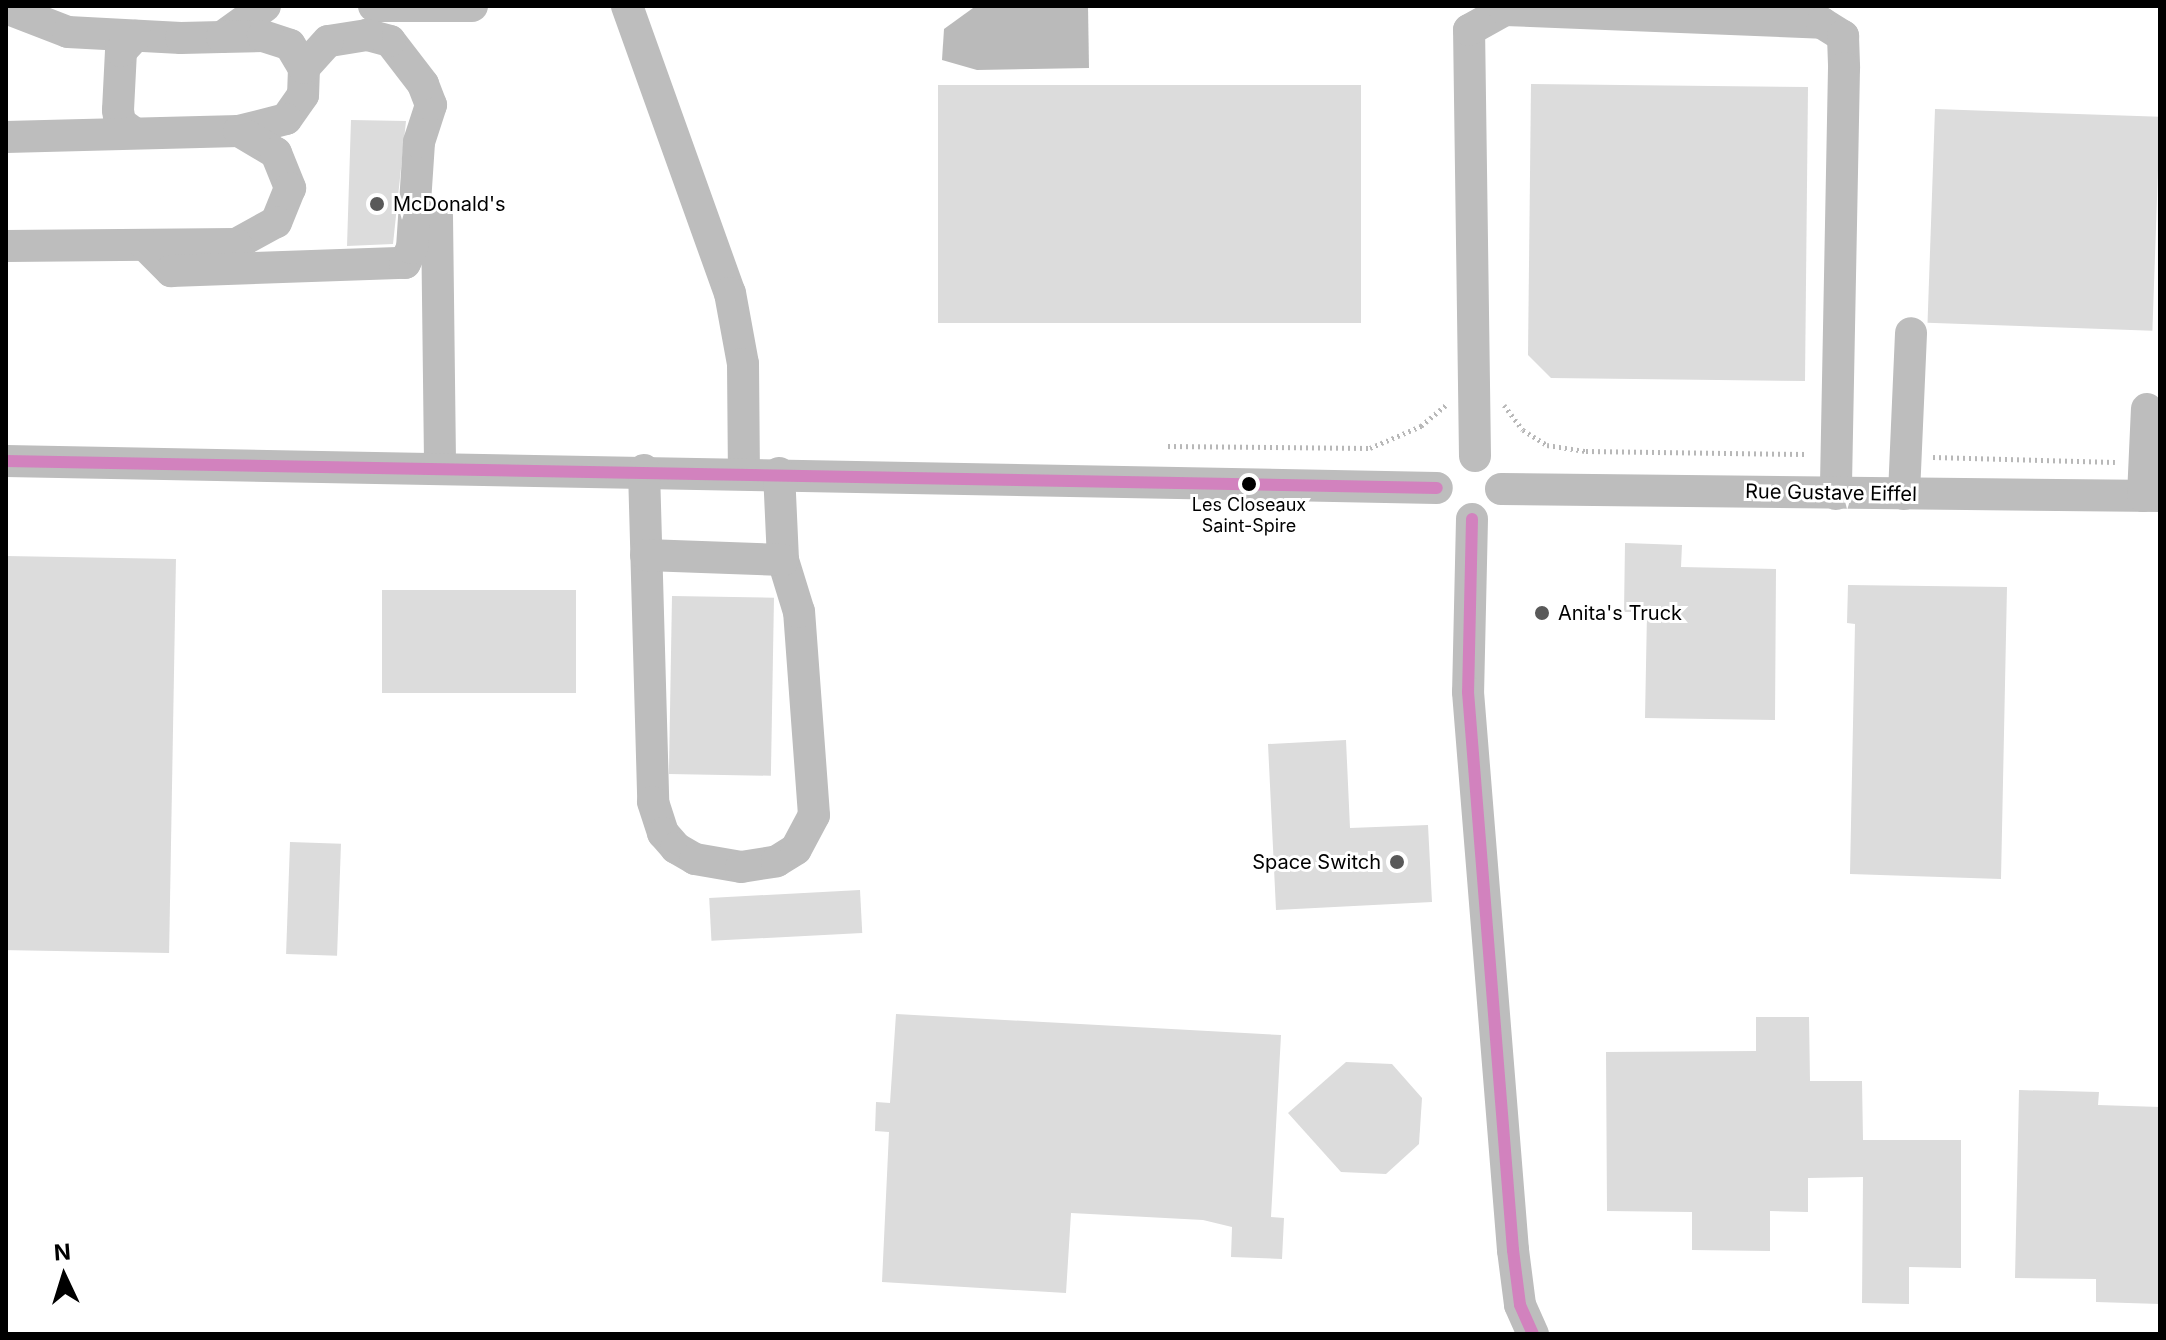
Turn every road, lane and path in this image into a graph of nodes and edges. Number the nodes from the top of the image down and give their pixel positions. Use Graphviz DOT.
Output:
graph roads {
  1 [pos="59,6"];
  2 [pos="265,6"];
  3 [pos="385,6"];
  4 [pos="472,6"];
  5 [pos="627,6"];
  6 [pos="438,7"];
  7 [pos="11,17"];
  8 [pos="367,20"];
  9 [pos="100,34"];
  10 [pos="135,36"];
  11 [pos="222,37"];
  12 [pos="409,59"];
  13 [pos="304,68"];
  14 [pos="239,131"];
  15 [pos="134,133"];
  16 [pos="86,134"];
  17 [pos="6,137"];
  18 [pos="437,216"];
  19 [pos="145,245"];
  20 [pos="6,246"];
  21 [pos="1911,333"];
  22 [pos="1475,405"];
  23 [pos="1510,406"];
  24 [pos="2147,409"];
  25 [pos="1168,446"];
  26 [pos="1475,456"];
  27 [pos="6,461"];
  28 [pos="440,465"];
  29 [pos="644,470"];
  30 [pos="744,472"];
  31 [pos="779,473"];
  32 [pos="1437,488"];
  33 [pos="1501,489"];
  34 [pos="1836,494"];
  35 [pos="1904,494"];
  36 [pos="2152,496"];
  37 [pos="1472,519"];
  38 [pos="646,555"];
  39 [pos="783,560"];
  40 [pos="1533,1334"];
  1 -- 7 [label="street"];
  2 -- 11 [label="street"];
  3 -- 6 [label="street"];
  3 -- 8 [label="street"];
  4 -- 6 [label="street"];
  5 -- 30 [label="street"];
  6 -- 12 [label="street"];
  7 -- 9 [label="street"];
  8 -- 12 [label="street"];
  8 -- 13 [label="street"];
  9 -- 10 [label="street"];
  9 -- 16 [label="street"];
  10 -- 11 [label="street"];
  10 -- 15 [label="street"];
  11 -- 13 [label="street"];
  12 -- 19 [label="street"];
  13 -- 14 [label="street"];
  14 -- 15 [label="street"];
  14 -- 19 [label="street"];
  15 -- 16 [label="street"];
  16 -- 17 [label="street"];
  18 -- 28 [label="street"];
  19 -- 20 [label="street"];
  21 -- 35 [label="street"];
  22 -- 23 [label="path"];
  22 -- 25 [label="path"];
  22 -- 26 [label="street"];
  22 -- 34 [label="street"];
  24 -- 36 [label="street"];
  26 -- 32 [label="street"];
  26 -- 33 [label="street"];
  27 -- 28 [label="street"];
  28 -- 29 [label="street"];
  29 -- 30 [label="street"];
  29 -- 38 [label="street"];
  30 -- 31 [label="street"];
  31 -- 32 [label="street"];
  31 -- 39 [label="street"];
  32 -- 37 [label="street"];
  33 -- 34 [label="street, Rue Gustave Eiffel"];
  33 -- 37 [label="street"];
  34 -- 35 [label="street, Rue Gustave Eiffel"];
  35 -- 36 [label="street, Rue Gustave Eiffel"];
  37 -- 40 [label="street"];
  38 -- 39 [label="street"];
  38 -- 39 [label="street"];
}
